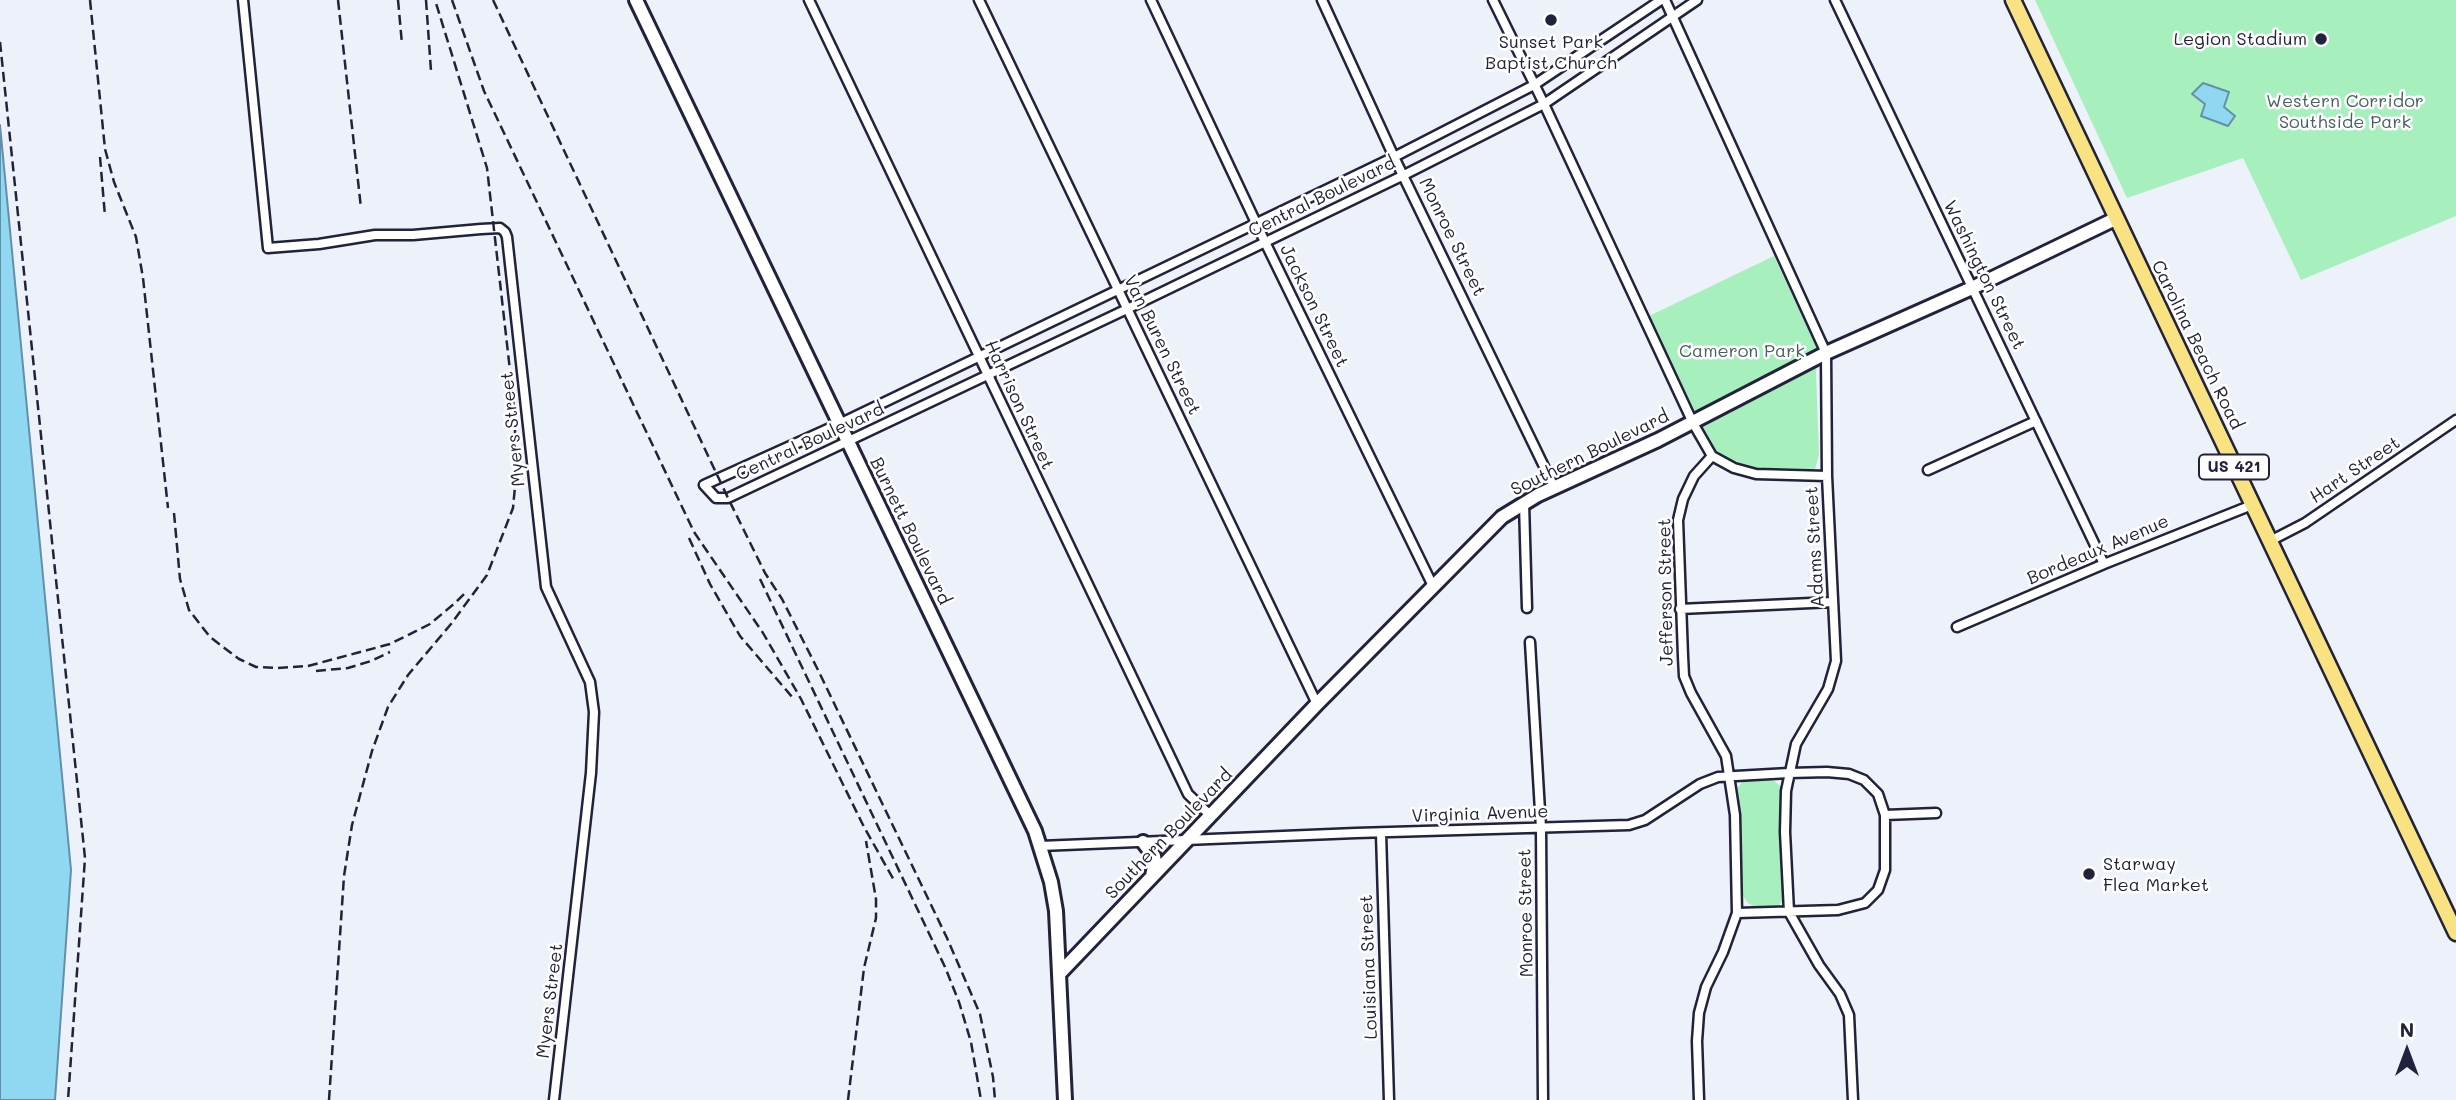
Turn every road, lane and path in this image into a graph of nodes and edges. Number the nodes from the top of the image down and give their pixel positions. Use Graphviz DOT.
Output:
graph roads {
  1 [pos="243,0"];
  2 [pos="636,0"];
  3 [pos="809,0"];
  4 [pos="979,0"];
  5 [pos="1151,0"];
  6 [pos="1322,0"];
  7 [pos="1493,0"];
  8 [pos="1663,0"];
  9 [pos="1697,0"];
  10 [pos="1835,0"];
  11 [pos="2012,0"];
  12 [pos="1672,17"];
  13 [pos="1534,85"];
  14 [pos="1544,104"];
  15 [pos="1394,156"];
  16 [pos="1404,175"];
  17 [pos="2115,219"];
  18 [pos="1256,223"];
  19 [pos="1265,242"];
  20 [pos="1972,288"];
  21 [pos="1118,289"];
  22 [pos="1127,309"];
  23 [pos="1826,353"];
  24 [pos="979,355"];
  25 [pos="987,375"];
  26 [pos="2456,420"];
  27 [pos="2036,421"];
  28 [pos="1693,423"];
  29 [pos="839,424"];
  30 [pos="848,442"];
  31 [pos="1712,456"];
  32 [pos="1928,470"];
  33 [pos="1827,476"];
  34 [pos="1554,487"];
  35 [pos="1524,502"];
  36 [pos="2252,505"];
  37 [pos="2270,541"];
  38 [pos="2104,564"];
  39 [pos="1433,586"];
  40 [pos="1833,602"];
  41 [pos="1527,608"];
  42 [pos="1681,608"];
  43 [pos="1957,627"];
  44 [pos="1530,642"];
  45 [pos="1317,704"];
  46 [pos="1789,773"];
  47 [pos="1730,777"];
  48 [pos="1936,813"];
  49 [pos="1885,815"];
  50 [pos="1211,817"];
  51 [pos="1541,828"];
  52 [pos="1381,832"];
  53 [pos="1186,841"];
  54 [pos="1143,842"];
  55 [pos="1040,846"];
  56 [pos="1152,877"];
  57 [pos="1790,912"];
  58 [pos="1737,913"];
  59 [pos="2456,933"];
  60 [pos="1060,973"];
  61 [pos="554,1100"];
  62 [pos="1065,1100"];
  63 [pos="1389,1100"];
  64 [pos="1544,1100"];
  65 [pos="1699,1100"];
  66 [pos="1853,1100"];
  1 -- 61 [label="street, Myers Street"];
  2 -- 29 [label="street, Burnett Boulevard"];
  3 -- 24 [label="street, Harrison Street"];
  4 -- 21 [label="street, Van Buren Street"];
  5 -- 18 [label="street, Jackson Street"];
  6 -- 15 [label="street, Monroe Street"];
  7 -- 13 [label="street"];
  8 -- 12 [label="street, Adams Street"];
  8 -- 13 [label="street, Central Boulevard"];
  9 -- 12 [label="street, Central Boulevard"];
  10 -- 20 [label="street, Washington Street"];
  11 -- 17 [label="highway, Carolina Beach Road / US 421"];
  12 -- 14 [label="street, Central Boulevard"];
  12 -- 23 [label="street, Adams Street"];
  13 -- 14 [label="street"];
  13 -- 15 [label="street, Central Boulevard"];
  14 -- 16 [label="street, Central Boulevard"];
  14 -- 28 [label="street"];
  15 -- 16 [label="street, Monroe Street"];
  15 -- 18 [label="street, Central Boulevard"];
  16 -- 19 [label="street, Central Boulevard"];
  16 -- 34 [label="street, Monroe Street"];
  17 -- 20 [label="street, Southern Boulevard"];
  17 -- 36 [label="highway, Carolina Beach Road / US 421"];
  18 -- 19 [label="street, Jackson Street"];
  18 -- 21 [label="street, Central Boulevard"];
  19 -- 22 [label="street, Central Boulevard"];
  19 -- 39 [label="street, Jackson Street"];
  20 -- 23 [label="street, Southern Boulevard"];
  20 -- 27 [label="street, Washington Street"];
  21 -- 22 [label="street, Van Buren Street"];
  21 -- 24 [label="street, Central Boulevard"];
  22 -- 25 [label="street, Central Boulevard"];
  22 -- 45 [label="street, Van Buren Street"];
  23 -- 28 [label="street, Southern Boulevard"];
  23 -- 33 [label="street, Adams Street"];
  24 -- 25 [label="street, Harrison Street"];
  24 -- 29 [label="street, Central Boulevard"];
  25 -- 30 [label="street, Central Boulevard"];
  25 -- 50 [label="street, Harrison Street"];
  26 -- 37 [label="street, Hart Street"];
  27 -- 32 [label="street"];
  27 -- 38 [label="street, Washington Street"];
  28 -- 31 [label="street"];
  28 -- 34 [label="street, Southern Boulevard"];
  29 -- 30 [label="street, Burnett Boulevard"];
  29 -- 30 [label="street, Central Boulevard"];
  30 -- 55 [label="street, Burnett Boulevard"];
  31 -- 33 [label="street"];
  31 -- 42 [label="street, Jefferson Street"];
  33 -- 40 [label="street, Adams Street"];
  34 -- 35 [label="street, Southern Boulevard"];
  35 -- 39 [label="street, Southern Boulevard"];
  35 -- 41 [label="street"];
  36 -- 37 [label="highway, Carolina Beach Road / US 421"];
  36 -- 38 [label="street, Bordeaux Avenue"];
  37 -- 59 [label="highway, Carolina Beach Road / US 421"];
  38 -- 43 [label="street, Bordeaux Avenue"];
  39 -- 45 [label="street, Southern Boulevard"];
  40 -- 42 [label="street"];
  40 -- 46 [label="street, Adams Street"];
  42 -- 47 [label="street, Jefferson Street"];
  44 -- 51 [label="street, Monroe Street"];
  45 -- 50 [label="street, Southern Boulevard"];
  46 -- 47 [label="street, Virginia Avenue"];
  46 -- 49 [label="street, Virginia Avenue"];
  46 -- 57 [label="street, Adams Street"];
  47 -- 51 [label="street, Virginia Avenue"];
  47 -- 58 [label="street, Jefferson Street"];
  48 -- 49 [label="street"];
  49 -- 57 [label="street, Virginia Avenue"];
  50 -- 53 [label="street, Southern Boulevard"];
  51 -- 52 [label="street, Virginia Avenue"];
  51 -- 64 [label="street, Monroe Street"];
  52 -- 53 [label="street, Virginia Avenue"];
  52 -- 63 [label="street, Louisiana Street"];
  53 -- 54 [label="street, Virginia Avenue"];
  53 -- 56 [label="street, Southern Boulevard"];
  54 -- 55 [label="street, Virginia Avenue"];
  54 -- 56 [label="street"];
  55 -- 60 [label="street, Burnett Boulevard"];
  56 -- 60 [label="street, Southern Boulevard"];
  57 -- 58 [label="street, Virginia Avenue"];
  57 -- 66 [label="street, Adams Street"];
  58 -- 65 [label="street, Jefferson Street"];
  60 -- 62 [label="street, Burnett Boulevard"];
}
